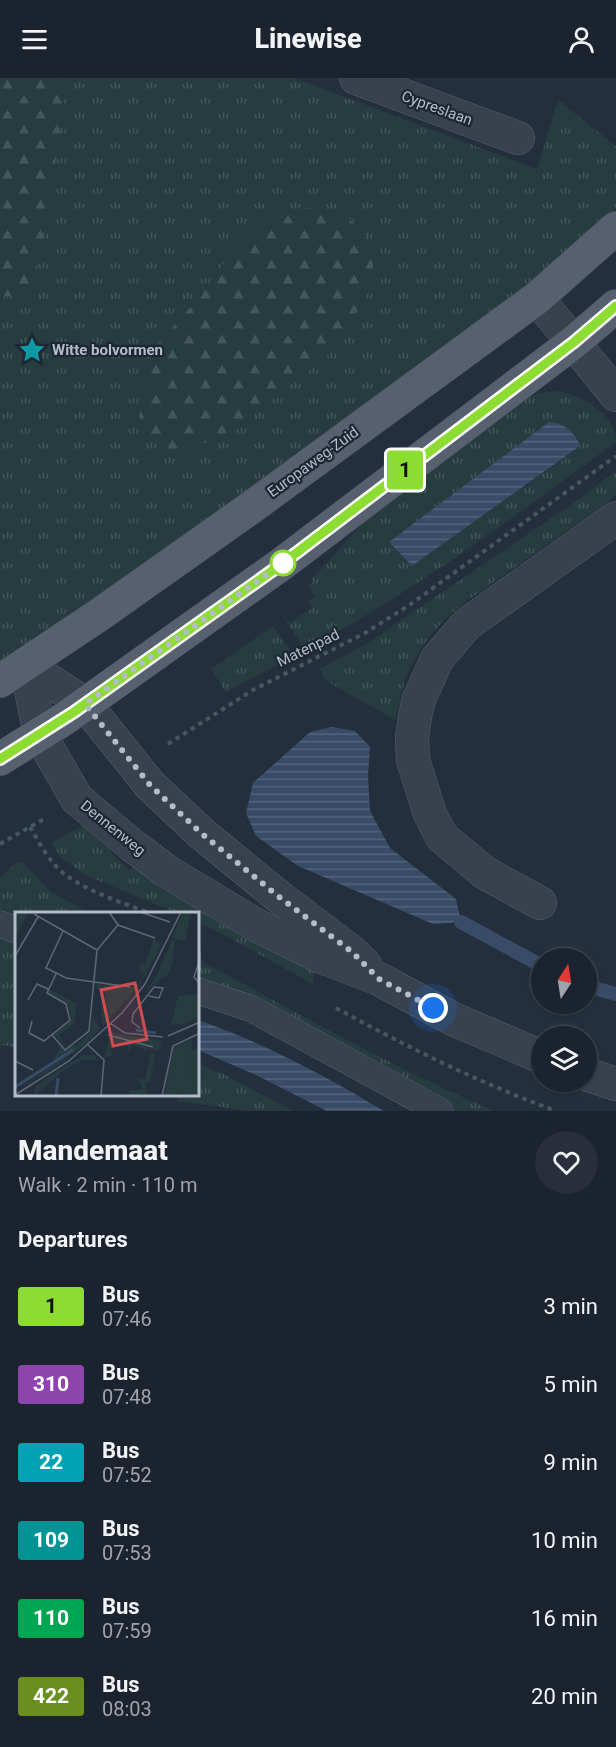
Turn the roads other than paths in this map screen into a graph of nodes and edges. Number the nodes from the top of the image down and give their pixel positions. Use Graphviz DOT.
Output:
graph roads {
  1 [pos="356,78"];
  2 [pos="518,138"];
  3 [pos="616,228"];
  4 [pos="537,298"];
  5 [pos="616,306"];
  6 [pos="574,342"];
  7 [pos="616,395"];
  8 [pos="616,518"];
  9 [pos="13,673"];
  10 [pos="85,704"];
  11 [pos="40,735"];
  12 [pos="0,759"];
  13 [pos="540,903"];
  14 [pos="0,924"];
  15 [pos="15,930"];
  16 [pos="379,979"];
  17 [pos="200,992"];
  18 [pos="531,1052"];
  19 [pos="597,1078"];
  20 [pos="616,1084"];
  21 [pos="440,1111"];
  1 -- 2 [label="street, Cypreslaan"];
  3 -- 4 [label="main road, Europaweg-Zuid"];
  4 -- 6 [label="street"];
  4 -- 9 [label="main road, Europaweg-Zuid"];
  5 -- 6 [label="main road"];
  6 -- 7 [label="street"];
  6 -- 10 [label="main road"];
  8 -- 13 [label="street"];
  9 -- 10 [label="street, Dennenweg"];
  9 -- 11 [label="street, Dennenweg"];
  10 -- 11 [label="main road"];
  10 -- 16 [label="street, Dennenweg"];
  11 -- 12 [label="main road"];
  11 -- 16 [label="street, Dennenweg"];
  14 -- 15 [label="lane"];
  16 -- 18 [label="street, Dennenweg"];
  17 -- 21 [label="lane"];
  19 -- 20 [label="street"];
}
